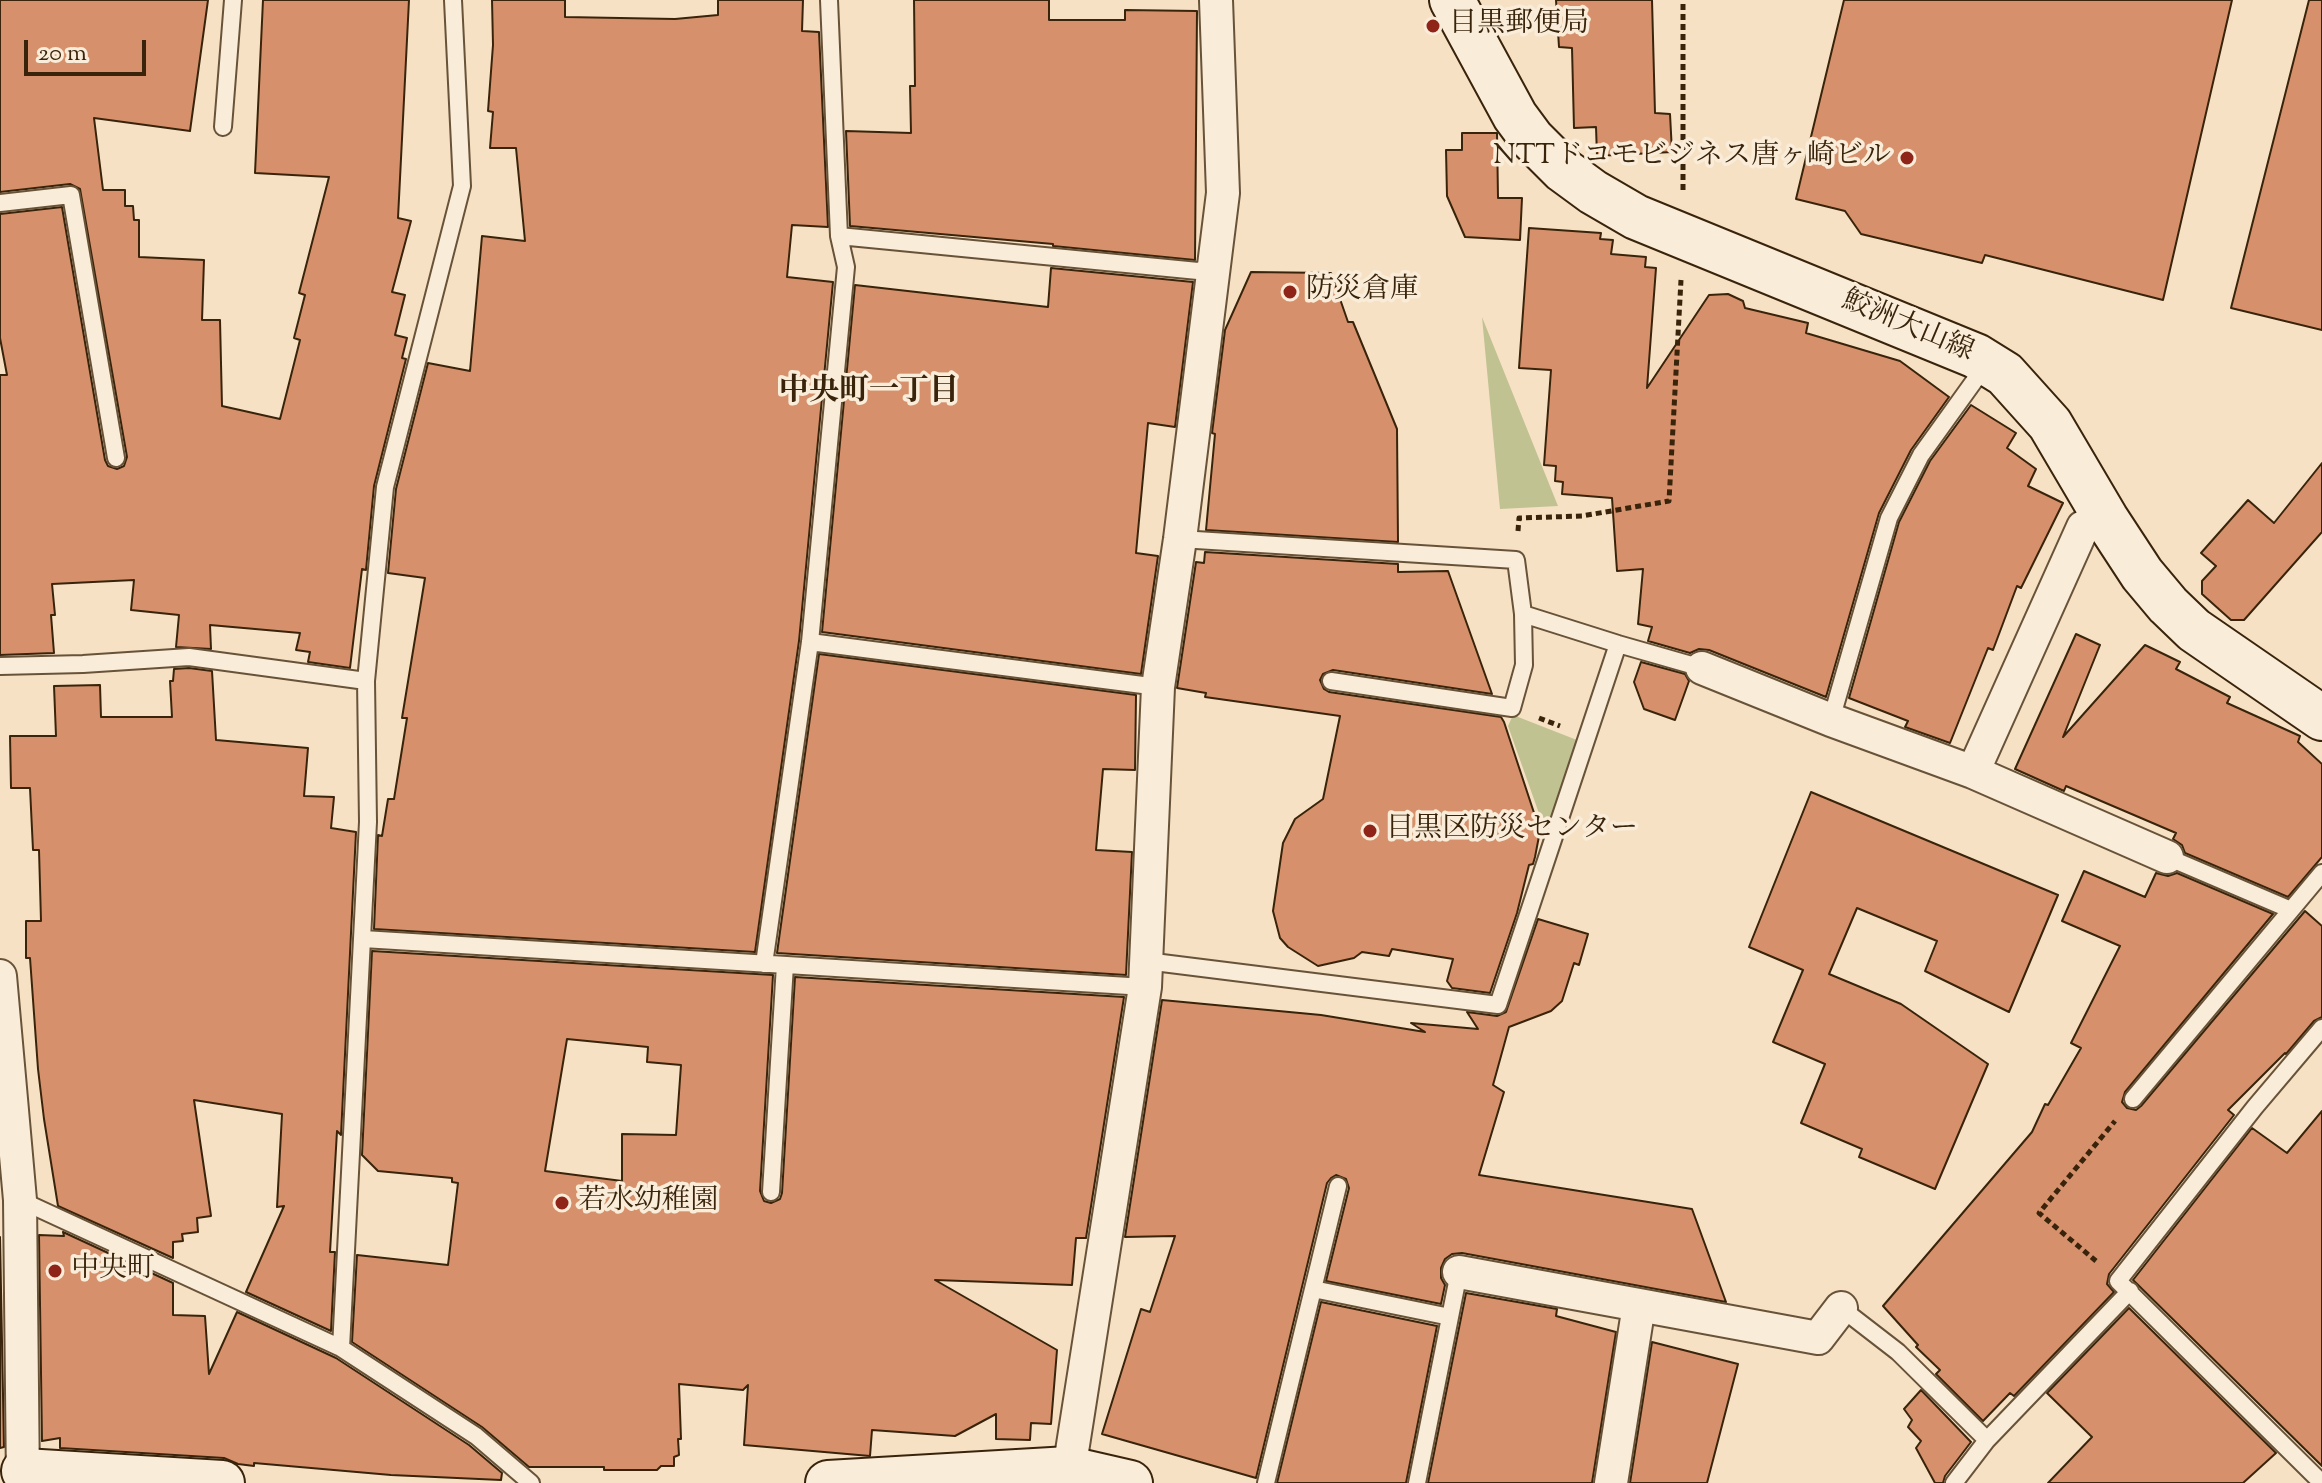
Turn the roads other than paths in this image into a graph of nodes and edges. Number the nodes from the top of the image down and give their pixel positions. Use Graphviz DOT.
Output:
graph roads {
  1 [pos="233,0"];
  2 [pos="453,0"];
  3 [pos="829,0"];
  4 [pos="1216,0"];
  5 [pos="1452,0"];
  6 [pos="223,127"];
  7 [pos="0,203"];
  8 [pos="839,236"];
  9 [pos="1213,267"];
  10 [pos="1988,363"];
  11 [pos="116,458"];
  12 [pos="2106,519"];
  13 [pos="1180,539"];
  14 [pos="1523,614"];
  15 [pos="810,642"];
  16 [pos="1618,644"];
  17 [pos="0,666"];
  18 [pos="1702,668"];
  19 [pos="366,681"];
  20 [pos="1331,681"];
  21 [pos="1158,687"];
  22 [pos="2322,718"];
  23 [pos="1831,720"];
  24 [pos="1973,772"];
  25 [pos="2167,857"];
  26 [pos="2322,873"];
  27 [pos="2291,910"];
  28 [pos="363,939"];
  29 [pos="764,964"];
  30 [pos="785,965"];
  31 [pos="1146,974"];
  32 [pos="0,976"];
  33 [pos="2322,1028"];
  34 [pos="2133,1099"];
  35 [pos="8,1148"];
  36 [pos="1338,1186"];
  37 [pos="771,1192"];
  38 [pos="20,1200"];
  39 [pos="1459,1272"];
  40 [pos="2124,1286"];
  41 [pos="1313,1289"];
  42 [pos="1639,1305"];
  43 [pos="1841,1308"];
  44 [pos="11,1310"];
  45 [pos="1450,1317"];
  46 [pos="341,1348"];
  47 [pos="1987,1440"];
  48 [pos="15,1476"];
  49 [pos="1068,1476"];
  50 [pos="222,1483"];
  51 [pos="531,1483"];
  52 [pos="828,1483"];
  53 [pos="1130,1483"];
  54 [pos="1266,1483"];
  55 [pos="1417,1483"];
  56 [pos="1611,1483"];
  57 [pos="1954,1483"];
  58 [pos="2322,1483"];
  1 -- 6 [label="lane"];
  2 -- 19 [label="lane"];
  3 -- 8 [label="lane"];
  4 -- 9 [label="street"];
  5 -- 10 [label="main road, 鮫洲大山線"];
  7 -- 11 [label="lane"];
  8 -- 9 [label="lane"];
  8 -- 15 [label="lane"];
  9 -- 13 [label="street"];
  10 -- 12 [label="main road, 鮫洲大山線"];
  10 -- 23 [label="lane"];
  12 -- 22 [label="main road, 鮫洲大山線"];
  12 -- 24 [label="street"];
  13 -- 14 [label="lane"];
  13 -- 21 [label="street"];
  14 -- 16 [label="lane"];
  14 -- 20 [label="lane"];
  15 -- 21 [label="lane"];
  15 -- 29 [label="lane"];
  16 -- 18 [label="lane"];
  16 -- 31 [label="lane"];
  17 -- 19 [label="lane"];
  18 -- 23 [label="street"];
  19 -- 28 [label="lane"];
  21 -- 31 [label="street"];
  23 -- 24 [label="street"];
  24 -- 25 [label="street"];
  25 -- 27 [label="lane"];
  26 -- 27 [label="lane"];
  27 -- 34 [label="lane"];
  28 -- 29 [label="lane"];
  28 -- 46 [label="lane"];
  29 -- 30 [label="lane"];
  30 -- 31 [label="lane"];
  30 -- 37 [label="lane"];
  31 -- 49 [label="street"];
  32 -- 35 [label="street"];
  33 -- 40 [label="lane"];
  35 -- 38 [label="street"];
  36 -- 41 [label="lane"];
  38 -- 44 [label="street"];
  38 -- 46 [label="lane"];
  39 -- 42 [label="street"];
  39 -- 45 [label="lane"];
  40 -- 47 [label="lane"];
  40 -- 58 [label="lane"];
  41 -- 45 [label="lane"];
  41 -- 54 [label="lane"];
  42 -- 43 [label="street"];
  42 -- 56 [label="street"];
  43 -- 47 [label="lane"];
  44 -- 48 [label="street"];
  45 -- 55 [label="lane"];
  46 -- 51 [label="lane"];
  47 -- 57 [label="lane"];
  48 -- 50 [label="main road"];
  49 -- 52 [label="main road"];
  49 -- 53 [label="main road"];
}
